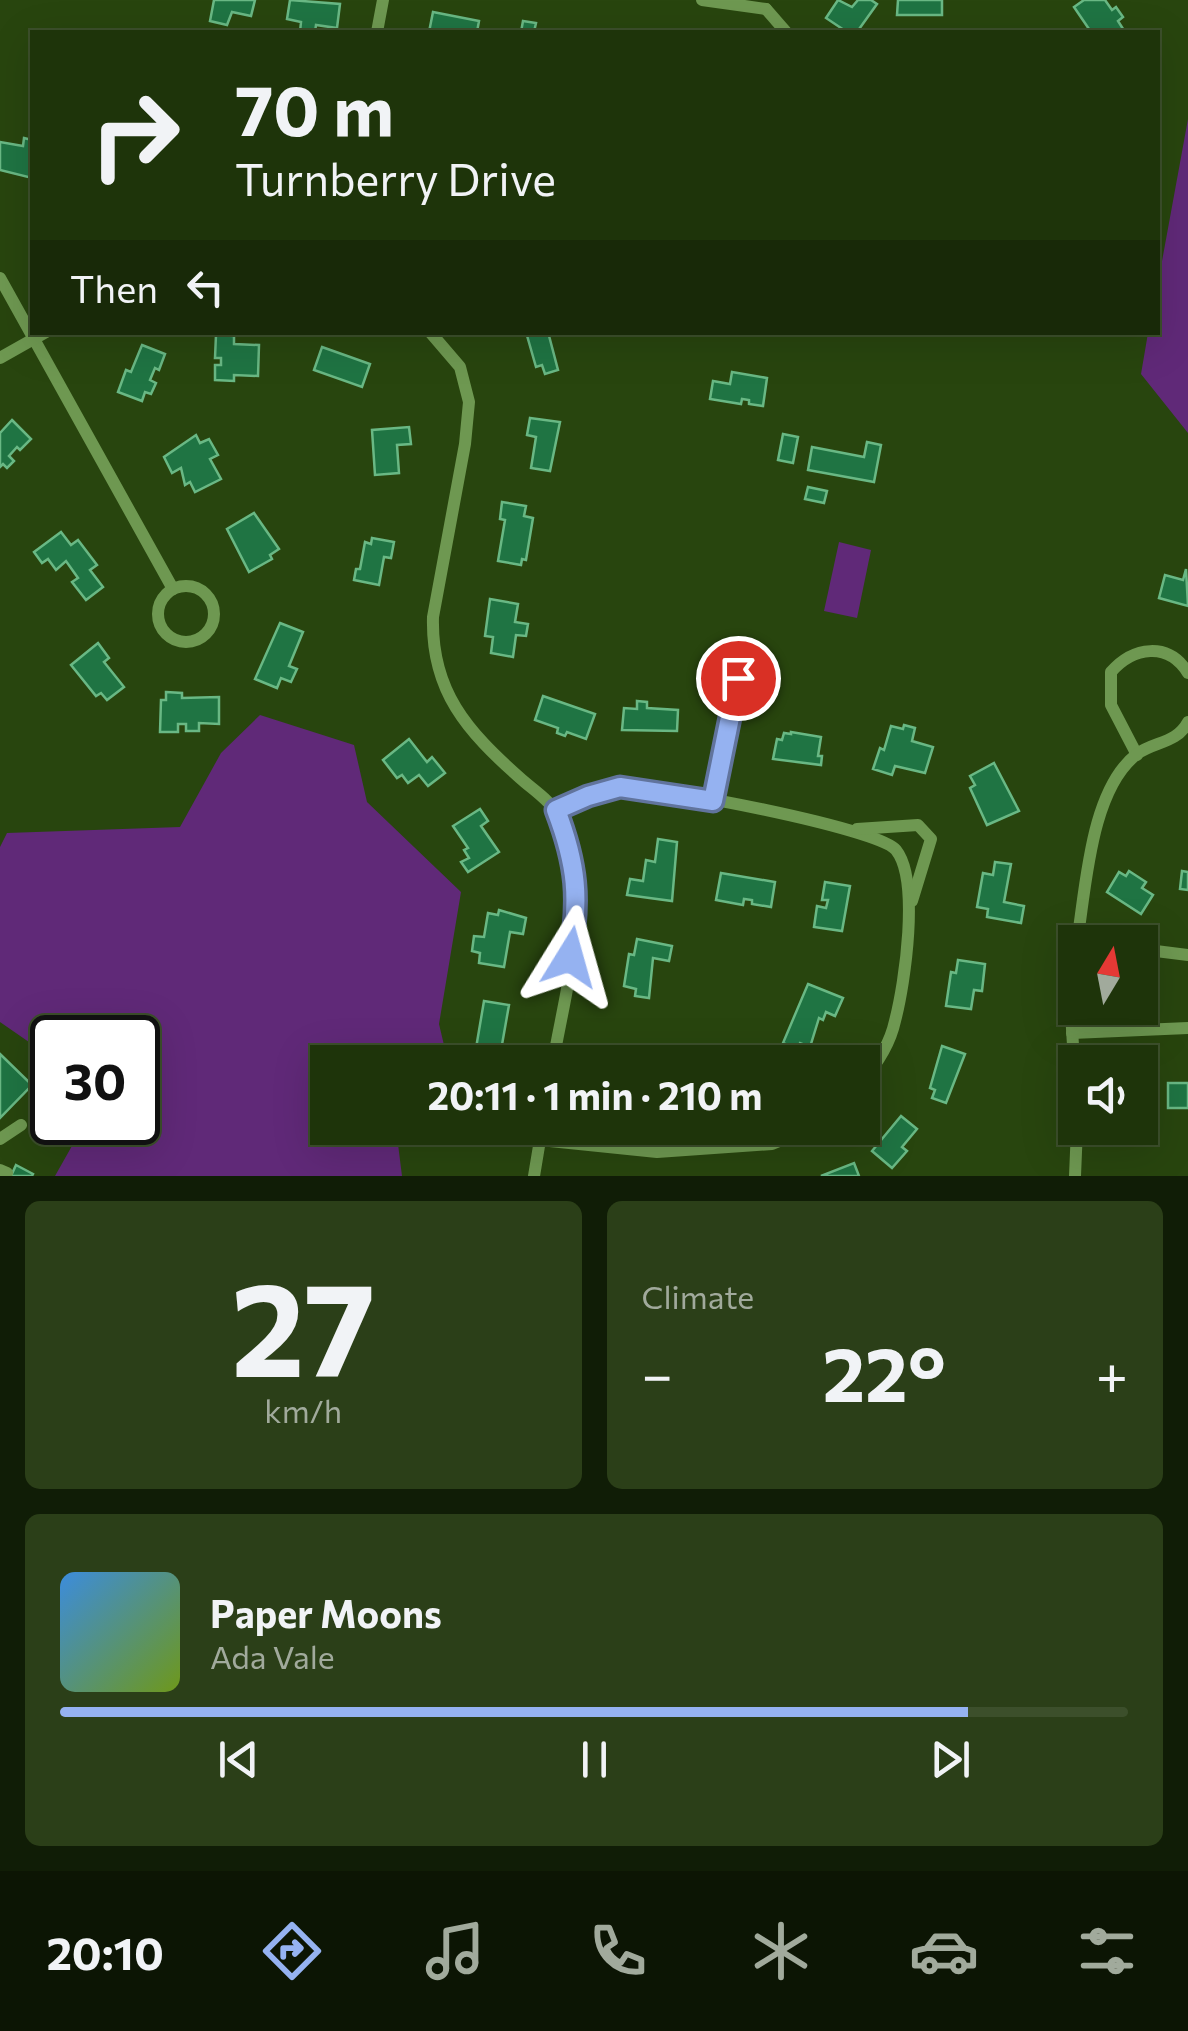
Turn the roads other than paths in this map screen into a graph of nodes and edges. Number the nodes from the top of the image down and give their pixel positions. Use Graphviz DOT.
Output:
graph roads {
  1 [pos="383,0"];
  2 [pos="702,0"];
  3 [pos="767,5"];
  4 [pos="377,30"];
  5 [pos="785,30"];
  6 [pos="0,278"];
  7 [pos="30,321"];
  8 [pos="40,335"];
  9 [pos="433,335"];
  10 [pos="0,358"];
  11 [pos="173,590"];
  12 [pos="1188,673"];
  13 [pos="738,678"];
  14 [pos="1188,722"];
  15 [pos="1138,754"];
  16 [pos="713,801"];
  17 [pos="556,810"];
  18 [pos="852,830"];
  19 [pos="911,904"];
  20 [pos="1080,925"];
  21 [pos="1158,952"];
  22 [pos="1188,954"];
  23 [pos="1072,1025"];
  24 [pos="1188,1028"];
  25 [pos="1072,1033"];
  26 [pos="556,1045"];
  27 [pos="1073,1045"];
  28 [pos="880,1058"];
  29 [pos="21,1125"];
  30 [pos="0,1139"];
  31 [pos="539,1145"];
  32 [pos="611,1145"];
  33 [pos="758,1145"];
  34 [pos="1077,1145"];
  35 [pos="534,1176"];
  36 [pos="1075,1176"];
  1 -- 4 [label="street"];
  2 -- 3 [label="street"];
  3 -- 5 [label="street"];
  6 -- 7 [label="street"];
  8 -- 10 [label="street"];
  8 -- 11 [label="street"];
  9 -- 17 [label="street"];
  11 -- 11 [label="street"];
  12 -- 15 [label="street"];
  13 -- 16 [label="street"];
  14 -- 15 [label="street"];
  15 -- 20 [label="street"];
  16 -- 17 [label="street"];
  16 -- 18 [label="street"];
  17 -- 26 [label="street"];
  18 -- 19 [label="street"];
  18 -- 19 [label="street"];
  19 -- 28 [label="street"];
  21 -- 22 [label="street"];
  23 -- 25 [label="street"];
  24 -- 25 [label="street"];
  25 -- 27 [label="street"];
  29 -- 30 [label="street"];
  31 -- 35 [label="street"];
  32 -- 33 [label="street"];
  34 -- 36 [label="street"];
}
